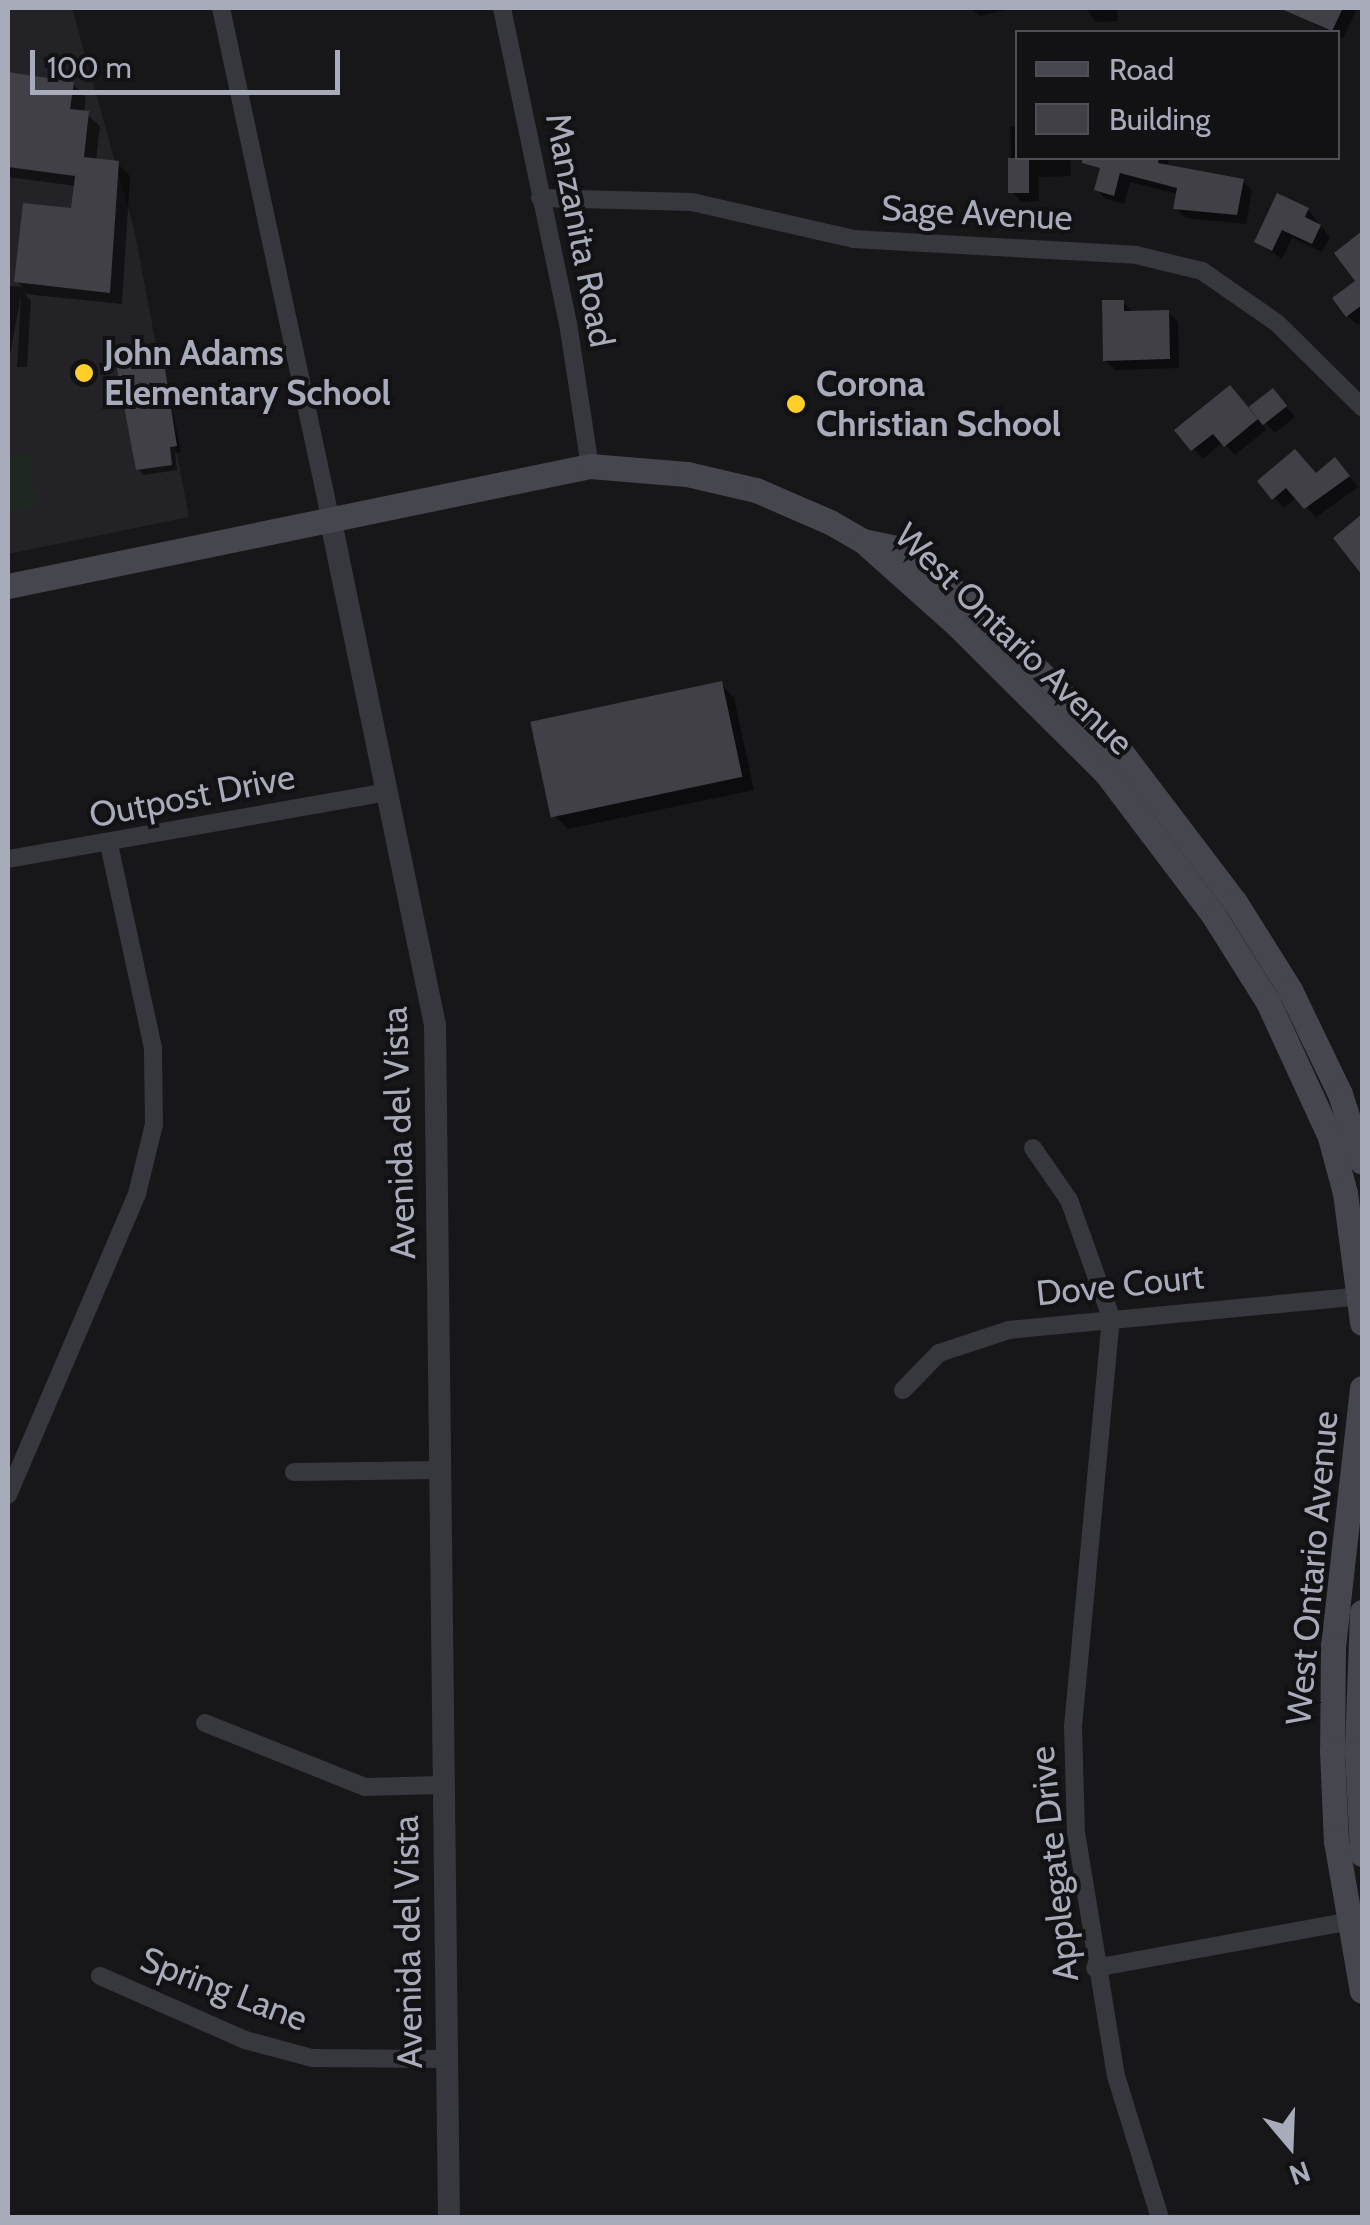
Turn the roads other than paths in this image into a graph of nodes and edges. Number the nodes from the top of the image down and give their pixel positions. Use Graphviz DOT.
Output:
graph roads {
  1 [pos="221,8"];
  2 [pos="502,8"];
  3 [pos="540,198"];
  4 [pos="1362,407"];
  5 [pos="590,466"];
  6 [pos="330,517"];
  7 [pos="862,541"];
  8 [pos="8,586"];
  9 [pos="388,792"];
  10 [pos="109,844"];
  11 [pos="8,859"];
  12 [pos="1033,1148"];
  13 [pos="1362,1162"];
  14 [pos="1361,1296"];
  15 [pos="1111,1317"];
  16 [pos="1362,1322"];
  17 [pos="1362,1388"];
  18 [pos="903,1390"];
  19 [pos="439,1470"];
  20 [pos="294,1472"];
  21 [pos="8,1495"];
  22 [pos="1362,1612"];
  23 [pos="205,1723"];
  24 [pos="440,1785"];
  25 [pos="1362,1854"];
  26 [pos="1354,1921"];
  27 [pos="1095,1968"];
  28 [pos="100,1976"];
  29 [pos="1362,1991"];
  30 [pos="446,2059"];
  31 [pos="449,2218"];
  32 [pos="1160,2218"];
  1 -- 6 [label="street, Avenida del Vista"];
  2 -- 3 [label="street, Manzanita Road"];
  3 -- 4 [label="street, Sage Avenue"];
  3 -- 5 [label="street, Manzanita Road"];
  5 -- 6 [label="main road, West Ontario Avenue"];
  5 -- 7 [label="main road, West Ontario Avenue"];
  6 -- 8 [label="main road, West Ontario Avenue"];
  6 -- 9 [label="street, Avenida del Vista"];
  7 -- 13 [label="main road, West Ontario Avenue"];
  7 -- 14 [label="main road, West Ontario Avenue"];
  9 -- 10 [label="street, Outpost Drive"];
  9 -- 19 [label="street, Avenida del Vista"];
  10 -- 11 [label="street, Outpost Drive"];
  10 -- 21 [label="street"];
  12 -- 15 [label="street"];
  14 -- 15 [label="street, Dove Court"];
  14 -- 16 [label="main road, West Ontario Avenue"];
  15 -- 18 [label="street, Dove Court"];
  15 -- 27 [label="street, Applegate Drive"];
  17 -- 26 [label="main road, West Ontario Avenue"];
  19 -- 20 [label="street"];
  19 -- 24 [label="street, Avenida del Vista"];
  22 -- 25 [label="main road, West Ontario Avenue"];
  23 -- 24 [label="street"];
  24 -- 30 [label="street, Avenida del Vista"];
  26 -- 27 [label="street"];
  26 -- 29 [label="main road, West Ontario Avenue"];
  27 -- 32 [label="street, Applegate Drive"];
  28 -- 30 [label="street, Spring Lane"];
  30 -- 31 [label="street, Avenida del Vista"];
}
